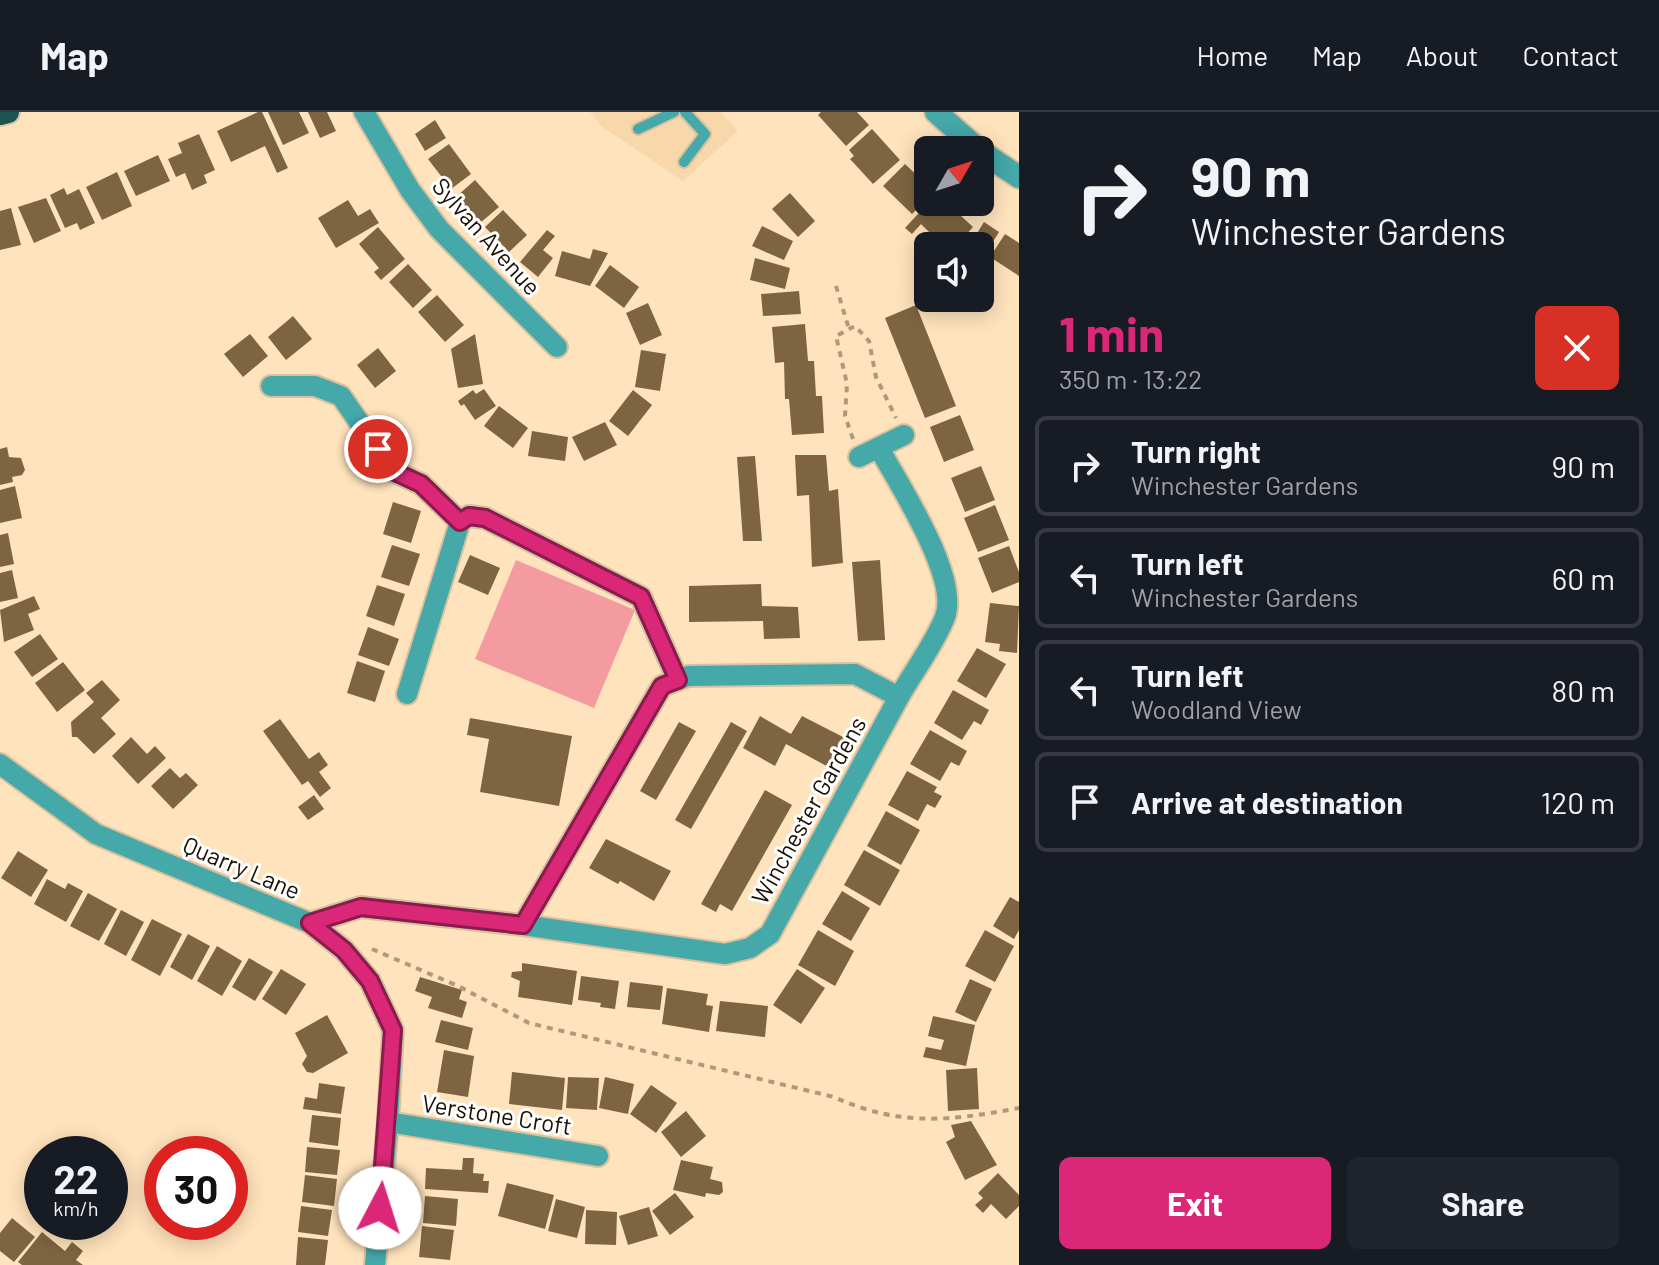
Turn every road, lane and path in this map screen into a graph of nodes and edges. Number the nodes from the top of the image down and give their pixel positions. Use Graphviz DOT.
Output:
graph roads {
  1 [pos="8,112"];
  2 [pos="364,112"];
  3 [pos="674,112"];
  4 [pos="685,112"];
  5 [pos="936,112"];
  6 [pos="0,114"];
  7 [pos="638,129"];
  8 [pos="964,136"];
  9 [pos="994,160"];
  10 [pos="684,162"];
  11 [pos="1019,177"];
  12 [pos="836,286"];
  13 [pos="849,329"];
  14 [pos="557,347"];
  15 [pos="271,386"];
  16 [pos="904,435"];
  17 [pos="879,448"];
  18 [pos="859,457"];
  19 [pos="460,522"];
  20 [pos="678,680"];
  21 [pos="407,694"];
  22 [pos="899,697"];
  23 [pos="0,764"];
  24 [pos="310,923"];
  25 [pos="523,925"];
  26 [pos="363,946"];
  27 [pos="1019,1108"];
  28 [pos="388,1122"];
  29 [pos="598,1156"];
  30 [pos="375,1265"];
  1 -- 6 [label="highway"];
  2 -- 14 [label="street, Sylvan Avenue"];
  3 -- 7 [label="lane"];
  4 -- 10 [label="lane"];
  5 -- 8 [label="street"];
  9 -- 11 [label="street"];
  12 -- 13 [label="path"];
  13 -- 16 [label="path"];
  13 -- 18 [label="path"];
  15 -- 19 [label="street"];
  16 -- 17 [label="street"];
  17 -- 18 [label="street"];
  17 -- 22 [label="street, Winchester Gardens"];
  19 -- 20 [label="street"];
  19 -- 21 [label="street"];
  20 -- 22 [label="street"];
  20 -- 25 [label="street"];
  22 -- 25 [label="street, Winchester Gardens"];
  23 -- 24 [label="street, Quarry Lane"];
  24 -- 25 [label="street, Winchester Gardens"];
  24 -- 28 [label="street, Quarry Lane"];
  26 -- 27 [label="path"];
  28 -- 29 [label="street, Verstone Croft"];
  28 -- 30 [label="street, Quarry Lane"];
}
